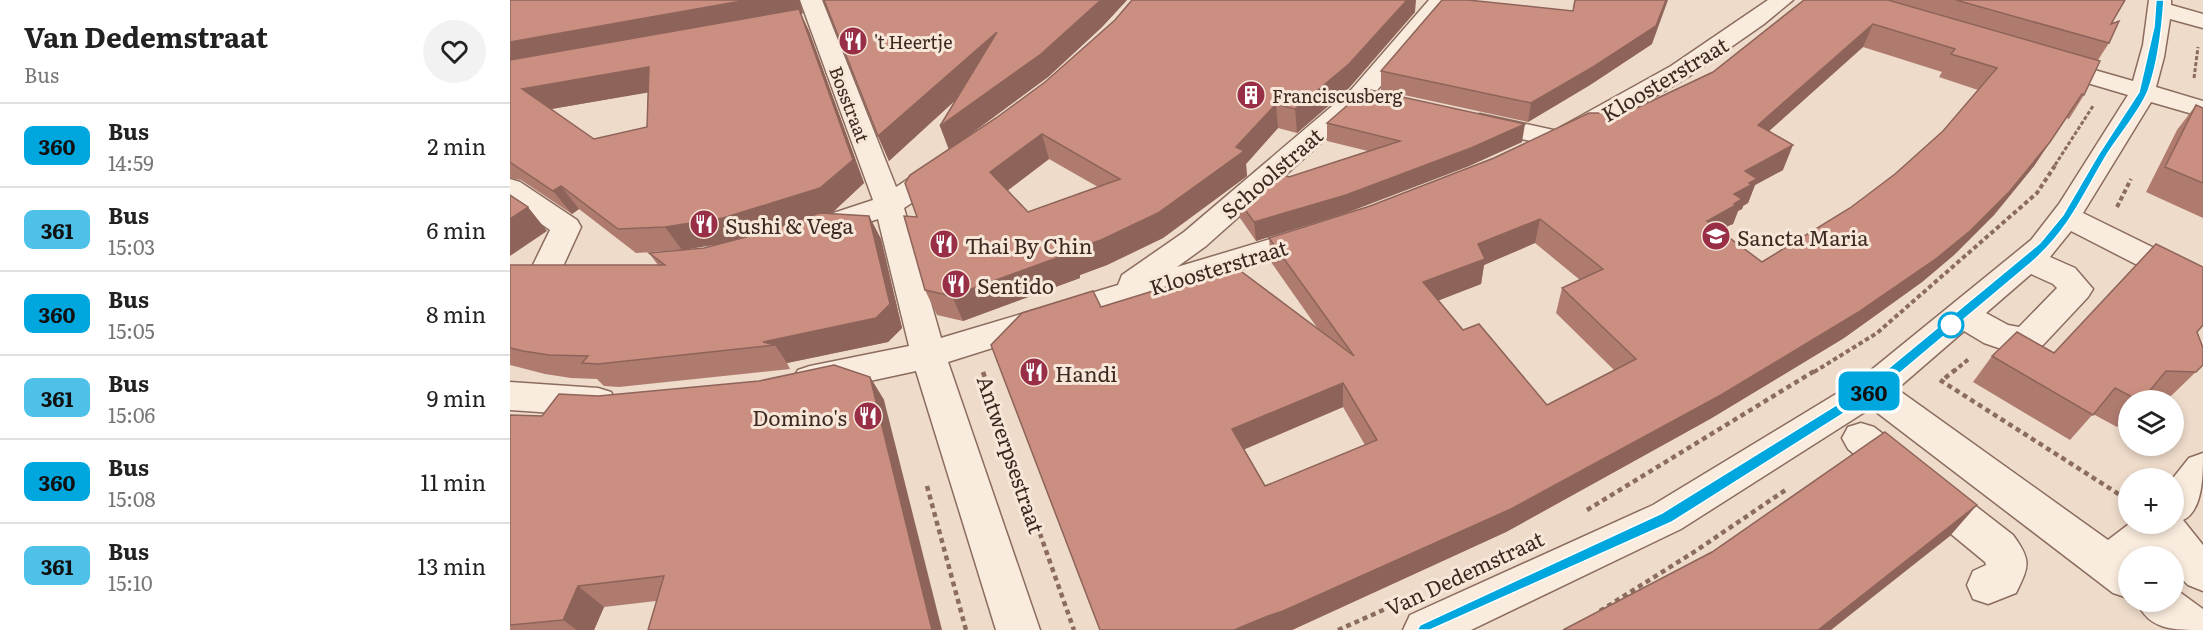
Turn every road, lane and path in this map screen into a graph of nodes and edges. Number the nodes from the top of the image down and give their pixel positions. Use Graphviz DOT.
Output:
graph roads {
  1 [pos="1441,0"];
  2 [pos="1782,0"];
  3 [pos="2160,5"];
  4 [pos="809,12"];
  5 [pos="2200,20"];
  6 [pos="2028,58"];
  7 [pos="2108,82"];
  8 [pos="2159,96"];
  9 [pos="2203,108"];
  10 [pos="1461,117"];
  11 [pos="1558,139"];
  12 [pos="968,154"];
  13 [pos="1519,157"];
  14 [pos="510,188"];
  15 [pos="889,206"];
  16 [pos="2068,217"];
  17 [pos="1336,229"];
  18 [pos="792,237"];
  19 [pos="2028,260"];
  20 [pos="581,267"];
  21 [pos="2203,285"];
  22 [pos="1110,300"];
  23 [pos="1962,315"];
  24 [pos="928,355"];
  25 [pos="1908,361"];
  26 [pos="775,388"];
  27 [pos="1872,390"];
  28 [pos="510,396"];
  29 [pos="631,402"];
  30 [pos="1861,438"];
  31 [pos="2203,469"];
  32 [pos="2184,493"];
  33 [pos="2118,494"];
  34 [pos="1584,512"];
  35 [pos="2150,534"];
  36 [pos="2169,534"];
  37 [pos="2140,546"];
  38 [pos="2118,571"];
  39 [pos="2203,572"];
  40 [pos="1988,585"];
  41 [pos="1393,606"];
  42 [pos="2172,612"];
  43 [pos="1018,630"];
  44 [pos="1074,630"];
  45 [pos="1338,630"];
  46 [pos="1425,630"];
  47 [pos="2196,630"];
  1 -- 22 [label="street, Schoolstraat"];
  2 -- 11 [label="street, Kloosterstraat"];
  3 -- 5 [label="street"];
  3 -- 8 [label="street, Van Dedemstraat"];
  4 -- 15 [label="street, Bosstraat"];
  5 -- 8 [label="path"];
  6 -- 7 [label="street"];
  7 -- 8 [label="street"];
  7 -- 34 [label="path"];
  8 -- 9 [label="street"];
  8 -- 16 [label="street, Van Dedemstraat"];
  10 -- 11 [label="street"];
  11 -- 13 [label="street, Kloosterstraat"];
  12 -- 15 [label="street"];
  14 -- 20 [label="street"];
  15 -- 18 [label="street"];
  15 -- 24 [label="street, Bosstraat"];
  16 -- 19 [label="street, Van Dedemstraat"];
  16 -- 21 [label="street"];
  17 -- 22 [label="street, Kloosterstraat"];
  19 -- 23 [label="street, Van Dedemstraat"];
  19 -- 23 [label="street"];
  22 -- 24 [label="street, Kloosterstraat"];
  23 -- 25 [label="street, Van Dedemstraat"];
  24 -- 26 [label="street, Kloosterstraat"];
  24 -- 43 [label="street"];
  24 -- 44 [label="path, Antwerpsestraat"];
  25 -- 27 [label="street, Van Dedemstraat"];
  25 -- 33 [label="path"];
  27 -- 38 [label="street"];
  27 -- 46 [label="street, Van Dedemstraat"];
  28 -- 29 [label="street"];
  30 -- 40 [label="street"];
  31 -- 32 [label="street"];
  35 -- 37 [label="street"];
  36 -- 39 [label="street"];
  41 -- 45 [label="path, Van Dedemstraat"];
  42 -- 47 [label="street"];
}
